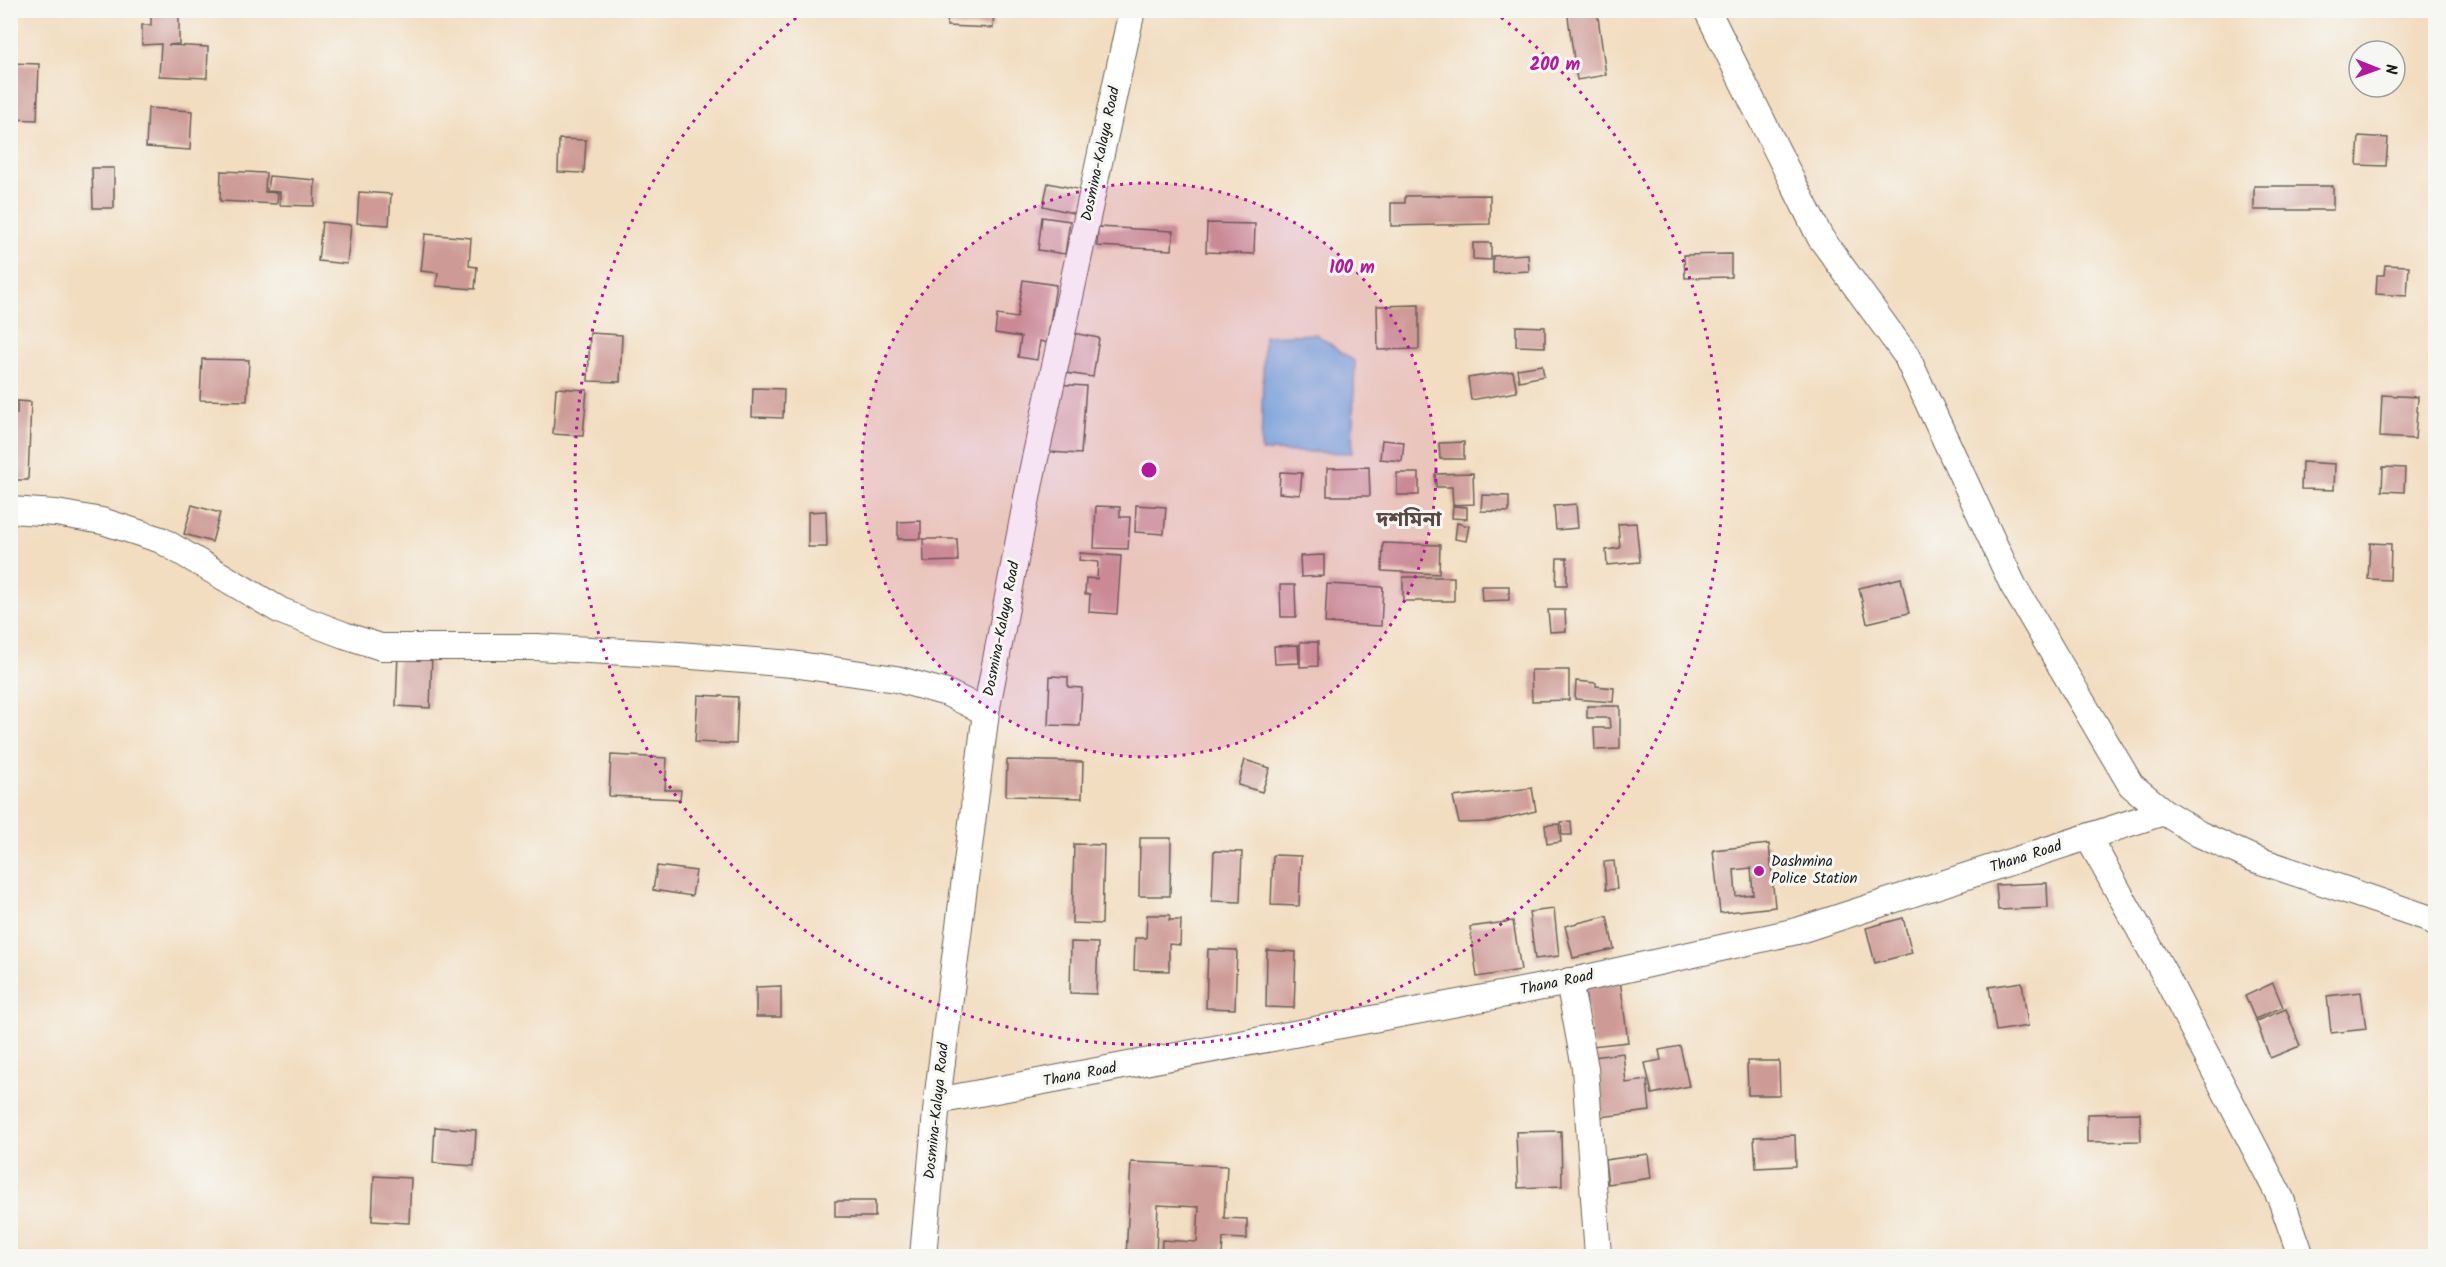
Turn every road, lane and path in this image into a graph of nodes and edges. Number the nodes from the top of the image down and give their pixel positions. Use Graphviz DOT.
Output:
graph roads {
  1 [pos="1132,10"];
  2 [pos="1707,10"];
  3 [pos="10,510"];
  4 [pos="987,712"];
  5 [pos="2164,812"];
  6 [pos="2088,837"];
  7 [pos="2436,924"];
  8 [pos="1569,981"];
  9 [pos="937,1101"];
  10 [pos="923,1257"];
  11 [pos="1598,1257"];
  12 [pos="2301,1257"];
  1 -- 4 [label="street, Dosmina-Kalaya Road"];
  2 -- 5 [label="street"];
  3 -- 4 [label="street"];
  4 -- 9 [label="street, Dosmina-Kalaya Road"];
  5 -- 6 [label="street, Thana Road"];
  5 -- 7 [label="street"];
  6 -- 8 [label="street, Thana Road"];
  6 -- 12 [label="street"];
  8 -- 9 [label="street, Thana Road"];
  8 -- 11 [label="street"];
  9 -- 10 [label="street, Dosmina-Kalaya Road"];
}
